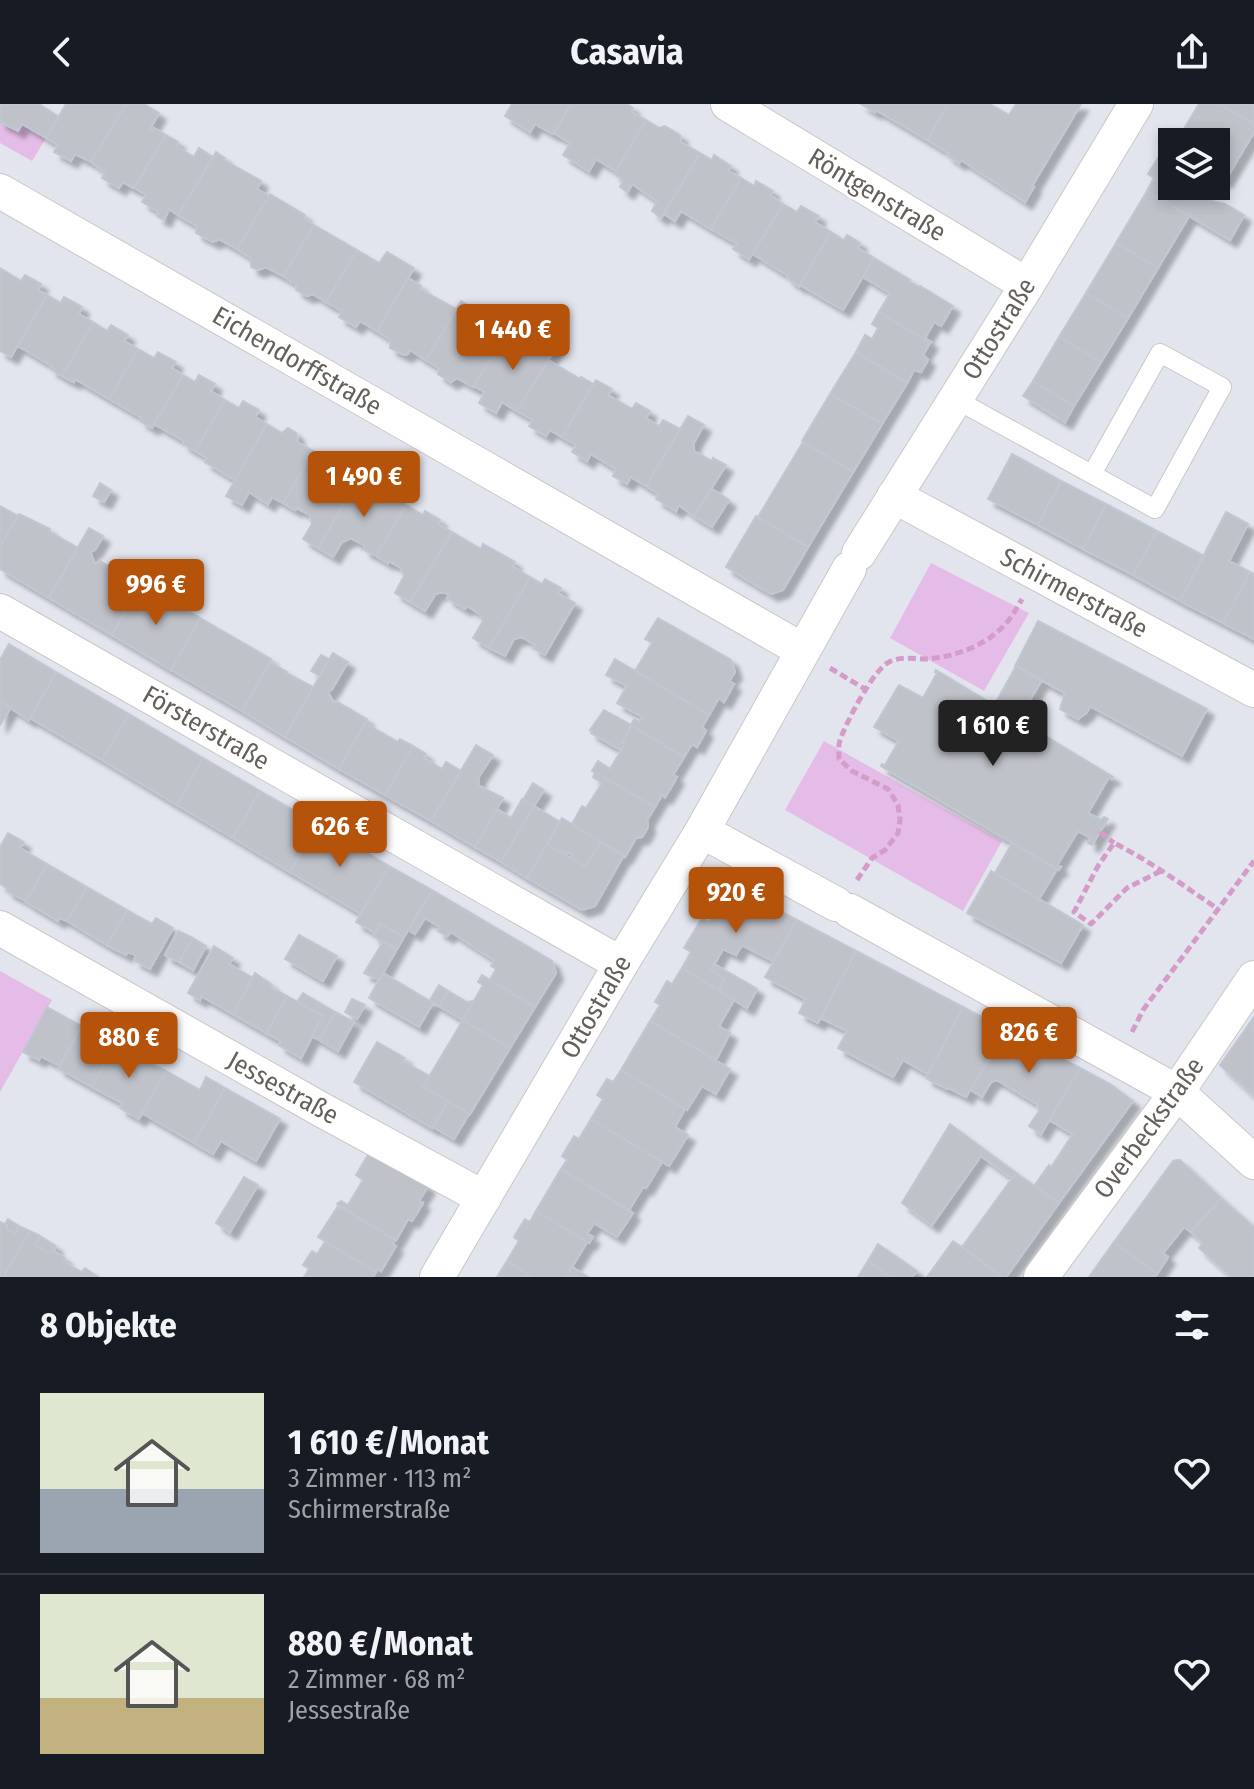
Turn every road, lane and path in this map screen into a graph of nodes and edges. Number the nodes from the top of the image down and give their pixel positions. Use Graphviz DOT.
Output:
graph roads {
  1 [pos="728,104"];
  2 [pos="1136,104"];
  3 [pos="0,191"];
  4 [pos="1027,285"];
  5 [pos="955,399"];
  6 [pos="1092,474"];
  7 [pos="894,496"];
  8 [pos="1037,574"];
  9 [pos="0,611"];
  10 [pos="802,650"];
  11 [pos="833,670"];
  12 [pos="865,689"];
  13 [pos="1254,690"];
  14 [pos="702,831"];
  15 [pos="1100,832"];
  16 [pos="1114,843"];
  17 [pos="1254,861"];
  18 [pos="1161,871"];
  19 [pos="847,900"];
  20 [pos="1218,909"];
  21 [pos="0,928"];
  22 [pos="621,964"];
  23 [pos="1254,978"];
  24 [pos="1118,1058"];
  25 [pos="1177,1092"];
  26 [pos="1254,1162"];
  27 [pos="484,1198"];
  28 [pos="437,1277"];
  29 [pos="1041,1277"];
  1 -- 4 [label="street, Röntgenstraße"];
  2 -- 4 [label="street, Ottostraße"];
  3 -- 10 [label="street, Eichendorffstraße"];
  4 -- 5 [label="street, Ottostraße"];
  5 -- 6 [label="lane"];
  5 -- 7 [label="street, Ottostraße"];
  6 -- 6 [label="lane"];
  7 -- 8 [label="street, Schirmerstraße"];
  7 -- 10 [label="street, Ottostraße"];
  8 -- 12 [label="path"];
  8 -- 13 [label="street, Schirmerstraße"];
  9 -- 22 [label="street, Försterstraße"];
  10 -- 14 [label="street, Ottostraße"];
  11 -- 12 [label="path"];
  12 -- 19 [label="path"];
  14 -- 19 [label="street"];
  14 -- 22 [label="street, Ottostraße"];
  15 -- 16 [label="path"];
  16 -- 18 [label="path"];
  16 -- 18 [label="path"];
  17 -- 20 [label="path"];
  18 -- 20 [label="path"];
  19 -- 24 [label="street"];
  20 -- 24 [label="path"];
  21 -- 27 [label="street, Jessestraße"];
  22 -- 27 [label="street, Ottostraße"];
  23 -- 25 [label="street, Overbeckstraße"];
  24 -- 25 [label="street"];
  25 -- 26 [label="street"];
  25 -- 29 [label="street, Overbeckstraße"];
  27 -- 28 [label="street, Ottostraße"];
}
